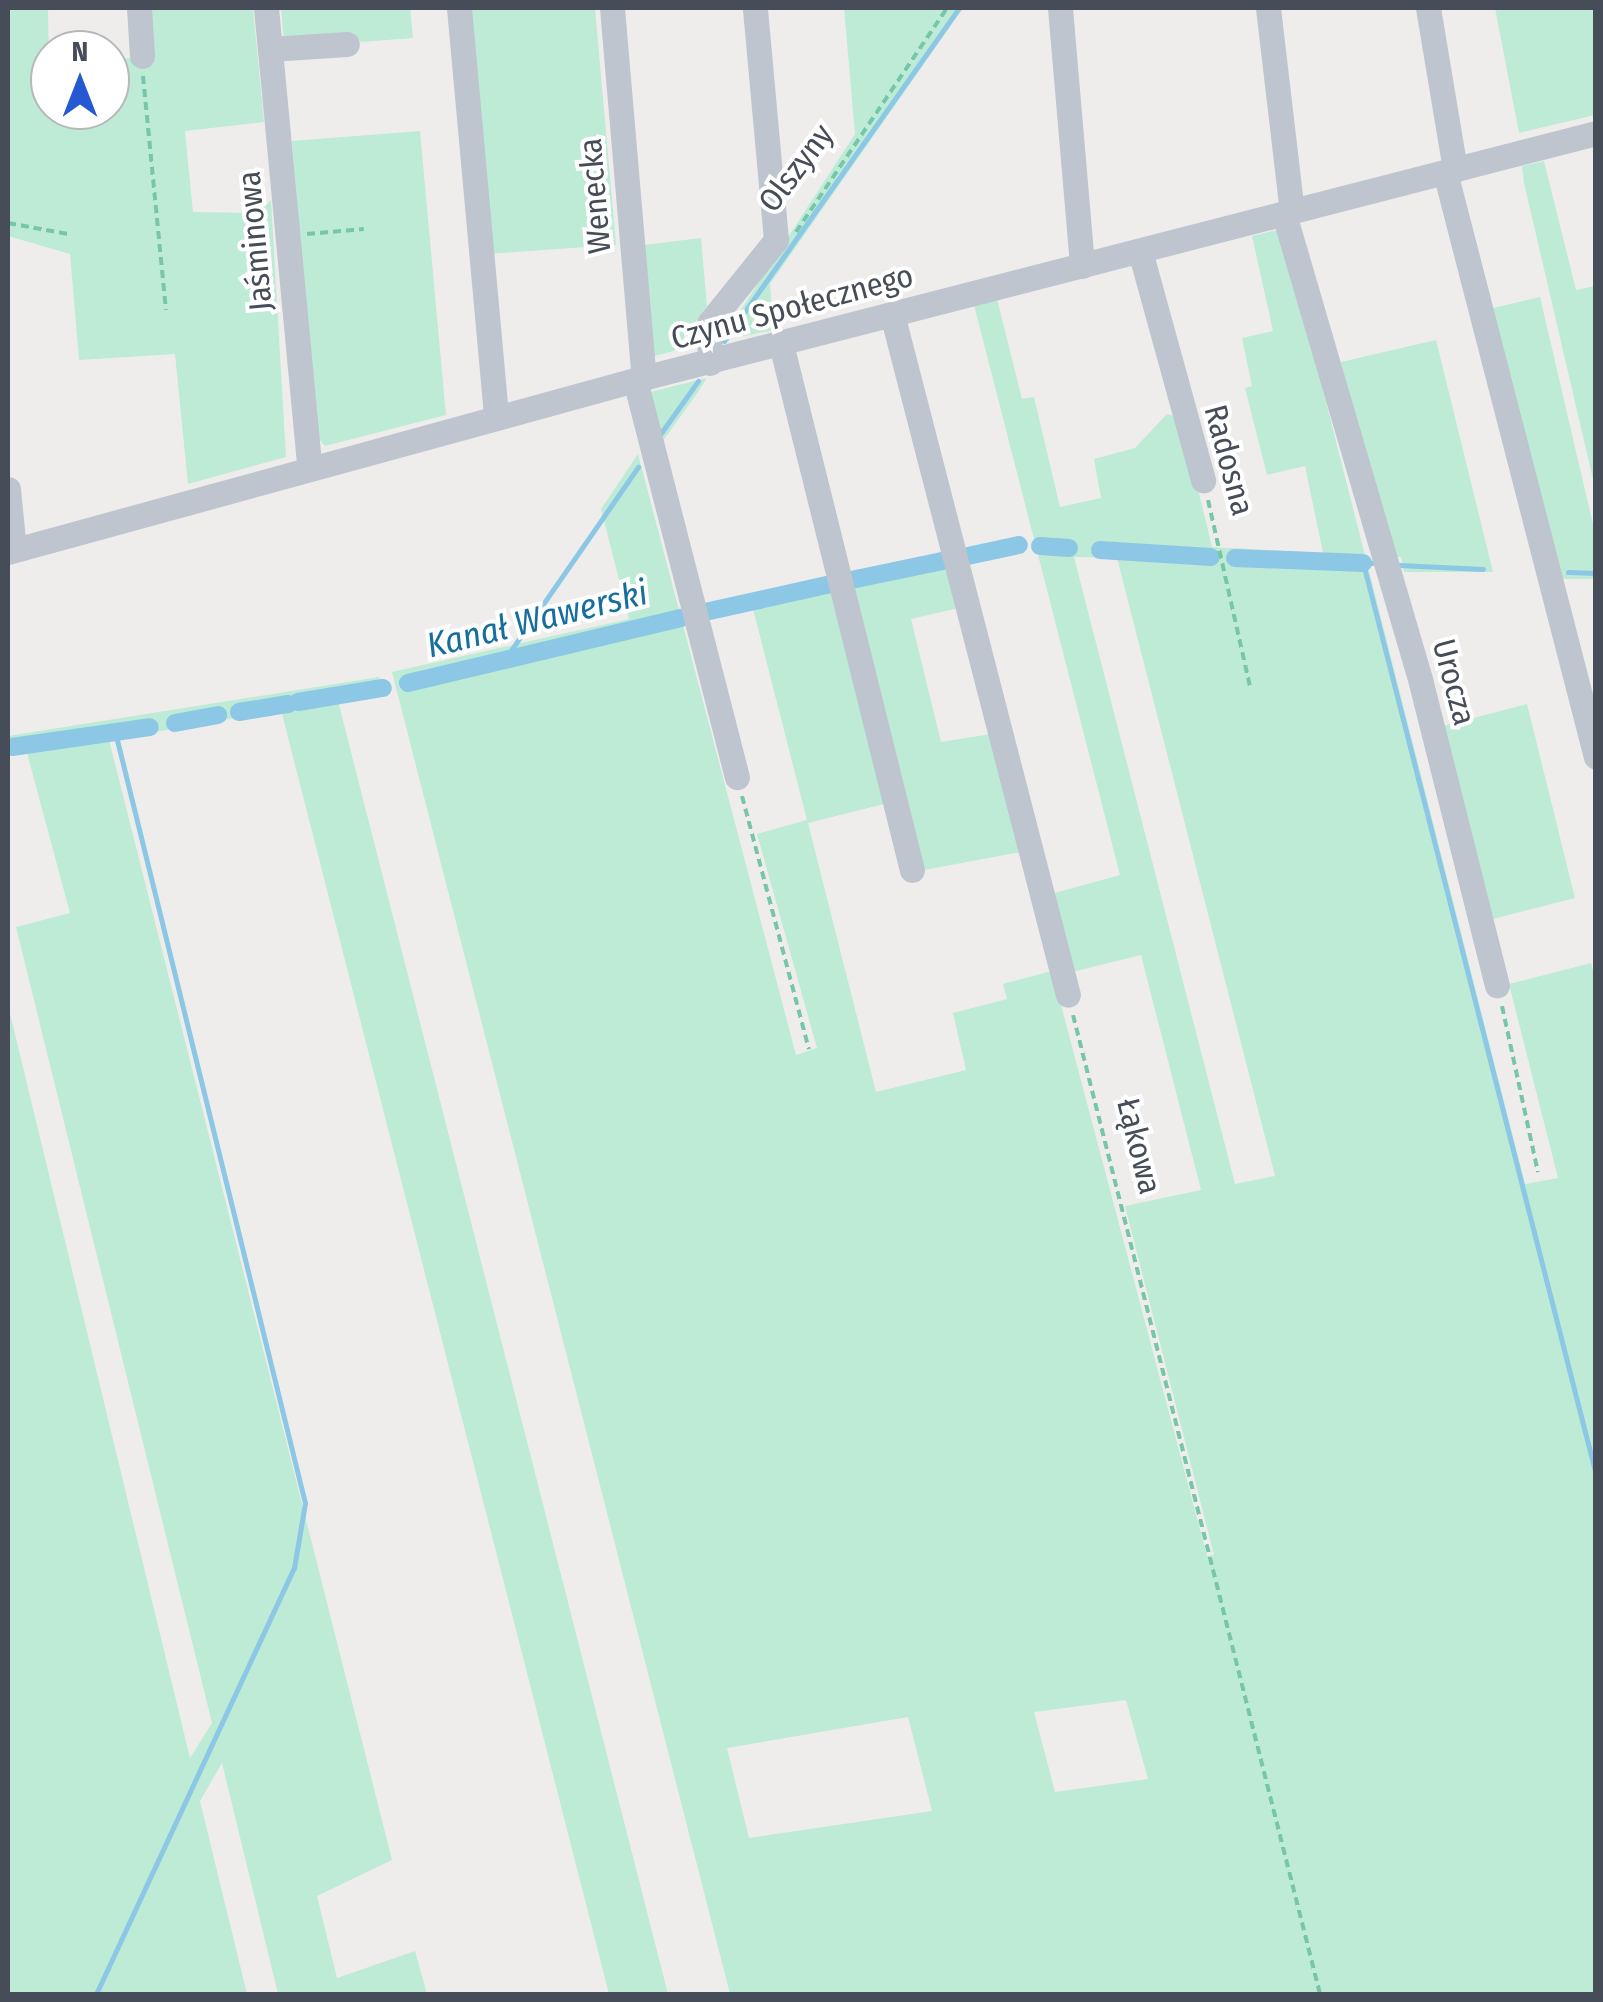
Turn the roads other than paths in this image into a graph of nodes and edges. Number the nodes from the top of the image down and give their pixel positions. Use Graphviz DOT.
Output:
graph roads {
  1 [pos="139,8"];
  2 [pos="266,8"];
  3 [pos="459,8"];
  4 [pos="612,8"];
  5 [pos="755,8"];
  6 [pos="1060,8"];
  7 [pos="1268,8"];
  8 [pos="1428,8"];
  9 [pos="347,44"];
  10 [pos="270,48"];
  11 [pos="142,56"];
  12 [pos="1596,133"];
  13 [pos="1450,171"];
  14 [pos="1288,213"];
  15 [pos="1140,251"];
  16 [pos="1082,266"];
  17 [pos="892,314"];
  18 [pos="781,344"];
  19 [pos="710,363"];
  20 [pos="640,380"];
  21 [pos="496,417"];
  22 [pos="309,468"];
  23 [pos="1203,480"];
  24 [pos="8,490"];
  25 [pos="10,551"];
  26 [pos="1596,757"];
  27 [pos="737,777"];
  28 [pos="912,870"];
  29 [pos="1497,985"];
  30 [pos="1068,995"];
  1 -- 11 [label="street"];
  2 -- 10 [label="street, Jaśminowa"];
  3 -- 21 [label="street"];
  4 -- 20 [label="street, Wenecka"];
  5 -- 19 [label="street, Olszyny"];
  6 -- 16 [label="street"];
  7 -- 14 [label="street, Urocza"];
  8 -- 13 [label="street"];
  9 -- 10 [label="street"];
  10 -- 22 [label="street, Jaśminowa"];
  12 -- 13 [label="street, Czynu Społecznego"];
  13 -- 14 [label="street, Czynu Społecznego"];
  13 -- 26 [label="street"];
  14 -- 15 [label="street, Czynu Społecznego"];
  14 -- 29 [label="street, Urocza"];
  15 -- 16 [label="street, Czynu Społecznego"];
  15 -- 23 [label="street, Radosna"];
  16 -- 17 [label="street, Czynu Społecznego"];
  17 -- 18 [label="street, Czynu Społecznego"];
  17 -- 30 [label="street"];
  18 -- 19 [label="street, Czynu Społecznego"];
  18 -- 28 [label="street"];
  19 -- 20 [label="street, Czynu Społecznego"];
  20 -- 21 [label="street, Czynu Społecznego"];
  20 -- 27 [label="street, Wenecka"];
  21 -- 22 [label="street, Czynu Społecznego"];
  22 -- 25 [label="street, Czynu Społecznego"];
  24 -- 25 [label="street"];
}
